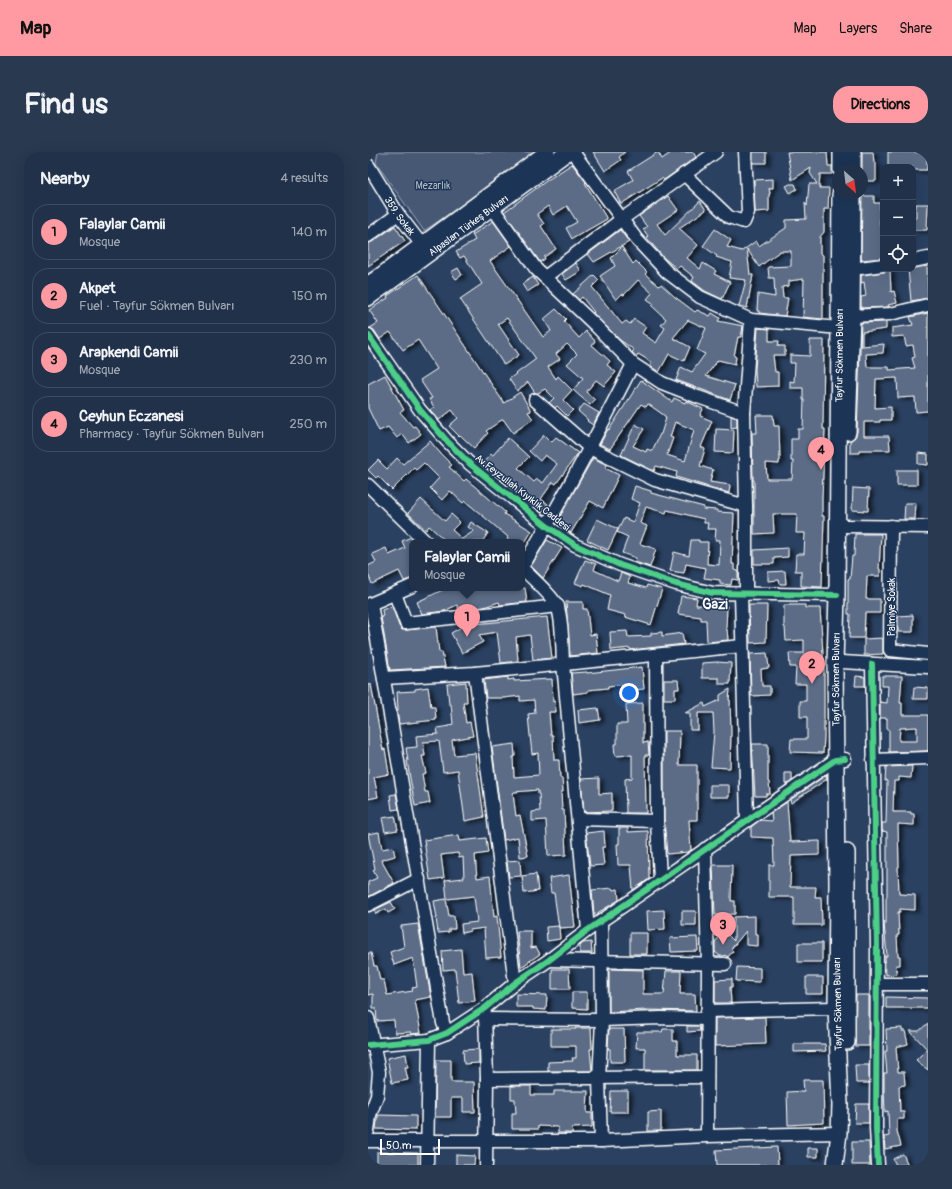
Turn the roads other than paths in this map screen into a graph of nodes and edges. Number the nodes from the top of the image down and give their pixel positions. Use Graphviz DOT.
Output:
graph roads {
  1 [pos="547,152"];
  2 [pos="568,152"];
  3 [pos="573,152"];
  4 [pos="716,152"];
  5 [pos="745,152"];
  6 [pos="841,152"];
  7 [pos="854,152"];
  8 [pos="841,164"];
  9 [pos="853,164"];
  10 [pos="368,165"];
  11 [pos="684,174"];
  12 [pos="840,200"];
  13 [pos="853,200"];
  14 [pos="492,208"];
  15 [pos="398,214"];
  16 [pos="622,219"];
  17 [pos="368,236"];
  18 [pos="422,244"];
  19 [pos="928,258"];
  20 [pos="916,260"];
  21 [pos="880,265"];
  22 [pos="852,268"];
  23 [pos="545,276"];
  24 [pos="368,284"];
  25 [pos="368,298"];
  26 [pos="928,305"];
  27 [pos="852,316"];
  28 [pos="751,320"];
  29 [pos="839,328"];
  30 [pos="368,335"];
  31 [pos="632,364"];
  32 [pos="535,400"];
  33 [pos="744,412"];
  34 [pos="590,448"];
  35 [pos="368,486"];
  36 [pos="746,506"];
  37 [pos="547,526"];
  38 [pos="845,526"];
  39 [pos="891,526"];
  40 [pos="928,527"];
  41 [pos="423,539"];
  42 [pos="525,562"];
  43 [pos="525,569"];
  44 [pos="409,587"];
  45 [pos="395,594"];
  46 [pos="744,594"];
  47 [pos="837,595"];
  48 [pos="370,605"];
  49 [pos="558,606"];
  50 [pos="742,646"];
  51 [pos="928,654"];
  52 [pos="656,655"];
  53 [pos="842,662"];
  54 [pos="563,664"];
  55 [pos="872,664"];
  56 [pos="928,667"];
  57 [pos="474,672"];
  58 [pos="384,678"];
  59 [pos="928,758"];
  60 [pos="840,759"];
  61 [pos="873,760"];
  62 [pos="578,819"];
  63 [pos="747,820"];
  64 [pos="657,821"];
  65 [pos="705,849"];
  66 [pos="419,879"];
  67 [pos="660,880"];
  68 [pos="368,905"];
  69 [pos="601,922"];
  70 [pos="588,930"];
  71 [pos="550,960"];
  72 [pos="601,961"];
  73 [pos="725,964"];
  74 [pos="708,965"];
  75 [pos="515,983"];
  76 [pos="877,984"];
  77 [pos="928,984"];
  78 [pos="836,1008"];
  79 [pos="485,1014"];
  80 [pos="707,1015"];
  81 [pos="368,1018"];
  82 [pos="602,1020"];
  83 [pos="447,1033"];
  84 [pos="429,1040"];
  85 [pos="371,1044"];
  86 [pos="707,1077"];
  87 [pos="487,1079"];
  88 [pos="599,1079"];
  89 [pos="368,1131"];
  90 [pos="839,1133"];
  91 [pos="708,1136"];
  92 [pos="368,1141"];
  93 [pos="427,1141"];
  94 [pos="486,1141"];
  95 [pos="601,1141"];
  96 [pos="427,1165"];
  97 [pos="486,1165"];
  98 [pos="835,1165"];
  99 [pos="845,1165"];
  100 [pos="878,1165"];
  1 -- 18 [label="main road, Alpaslan Türkeş Bulvarı"];
  2 -- 14 [label="main road, Alpaslan Türkeş Bulvarı"];
  3 -- 16 [label="street"];
  4 -- 11 [label="street"];
  5 -- 11 [label="street"];
  6 -- 8 [label="main road"];
  7 -- 9 [label="main road"];
  10 -- 15 [label="street, 359. Sokak"];
  11 -- 16 [label="street"];
  12 -- 29 [label="main road, Tayfur Sökmen Bulvarı"];
  13 -- 22 [label="main road, Tayfur Sökmen Bulvarı"];
  14 -- 23 [label="street"];
  14 -- 25 [label="main road, Alpaslan Türkeş Bulvarı"];
  15 -- 17 [label="street"];
  15 -- 18 [label="street, 359. Sokak"];
  16 -- 23 [label="street"];
  16 -- 28 [label="street"];
  18 -- 24 [label="main road, Alpaslan Türkeş Bulvarı"];
  19 -- 20 [label="street"];
  21 -- 22 [label="street"];
  22 -- 27 [label="main road, Tayfur Sökmen Bulvarı"];
  23 -- 31 [label="street"];
  26 -- 27 [label="street"];
  27 -- 38 [label="main road, Tayfur Sökmen Bulvarı"];
  28 -- 29 [label="street"];
  28 -- 33 [label="street"];
  29 -- 47 [label="main road, Tayfur Sökmen Bulvarı"];
  30 -- 37 [label="street, Av.Feyzullah Kıyıklık Caddesi"];
  31 -- 33 [label="street"];
  31 -- 34 [label="street"];
  32 -- 34 [label="street"];
  33 -- 36 [label="street"];
  34 -- 36 [label="street"];
  34 -- 37 [label="street"];
  35 -- 41 [label="street"];
  36 -- 46 [label="street"];
  37 -- 42 [label="street"];
  37 -- 46 [label="street, Av.Feyzullah Kıyıklık Caddesi"];
  38 -- 39 [label="street"];
  38 -- 53 [label="main road, Tayfur Sökmen Bulvarı"];
  39 -- 40 [label="street"];
  39 -- 51 [label="street, Palmiye Sokak"];
  43 -- 49 [label="street"];
  44 -- 45 [label="street"];
  45 -- 48 [label="street"];
  45 -- 49 [label="street"];
  46 -- 47 [label="street, Av.Feyzullah Kıyıklık Caddesi"];
  46 -- 50 [label="street"];
  47 -- 60 [label="main road, Tayfur Sökmen Bulvarı"];
  48 -- 58 [label="street"];
  49 -- 54 [label="street"];
  50 -- 52 [label="street"];
  50 -- 63 [label="street"];
  52 -- 54 [label="street"];
  52 -- 64 [label="street"];
  53 -- 55 [label="street"];
  53 -- 60 [label="main road, Tayfur Sökmen Bulvarı"];
  54 -- 57 [label="street"];
  54 -- 62 [label="street"];
  55 -- 56 [label="street"];
  55 -- 61 [label="street"];
  57 -- 58 [label="street"];
  57 -- 75 [label="street"];
  58 -- 66 [label="street"];
  59 -- 61 [label="street"];
  60 -- 63 [label="street"];
  60 -- 78 [label="main road, Tayfur Sökmen Bulvarı"];
  60 -- 99 [label="main road, Tayfur Sökmen Bulvarı"];
  61 -- 76 [label="street"];
  62 -- 64 [label="street"];
  62 -- 70 [label="street"];
  63 -- 65 [label="street"];
  64 -- 67 [label="street"];
  65 -- 67 [label="street"];
  65 -- 74 [label="street"];
  66 -- 68 [label="street"];
  66 -- 83 [label="street"];
  67 -- 69 [label="street"];
  69 -- 70 [label="street"];
  69 -- 72 [label="street"];
  70 -- 71 [label="street"];
  71 -- 72 [label="street"];
  71 -- 75 [label="street"];
  72 -- 74 [label="street"];
  72 -- 82 [label="street"];
  73 -- 74 [label="street"];
  74 -- 80 [label="street"];
  75 -- 79 [label="street"];
  76 -- 77 [label="street"];
  76 -- 100 [label="street"];
  78 -- 80 [label="street"];
  78 -- 90 [label="main road, Tayfur Sökmen Bulvarı"];
  79 -- 82 [label="street"];
  79 -- 83 [label="street"];
  79 -- 87 [label="street"];
  80 -- 82 [label="street"];
  80 -- 86 [label="street"];
  81 -- 85 [label="street"];
  82 -- 88 [label="street"];
  83 -- 84 [label="street"];
  84 -- 85 [label="street"];
  84 -- 93 [label="street"];
  85 -- 89 [label="street"];
  86 -- 88 [label="street"];
  86 -- 91 [label="street"];
  87 -- 88 [label="street"];
  87 -- 94 [label="street"];
  88 -- 95 [label="street"];
  90 -- 91 [label="street"];
  90 -- 98 [label="main road, Tayfur Sökmen Bulvarı"];
  91 -- 95 [label="street"];
  92 -- 93 [label="street"];
  93 -- 94 [label="street"];
  93 -- 96 [label="street"];
  94 -- 95 [label="street"];
  94 -- 97 [label="street"];
}
